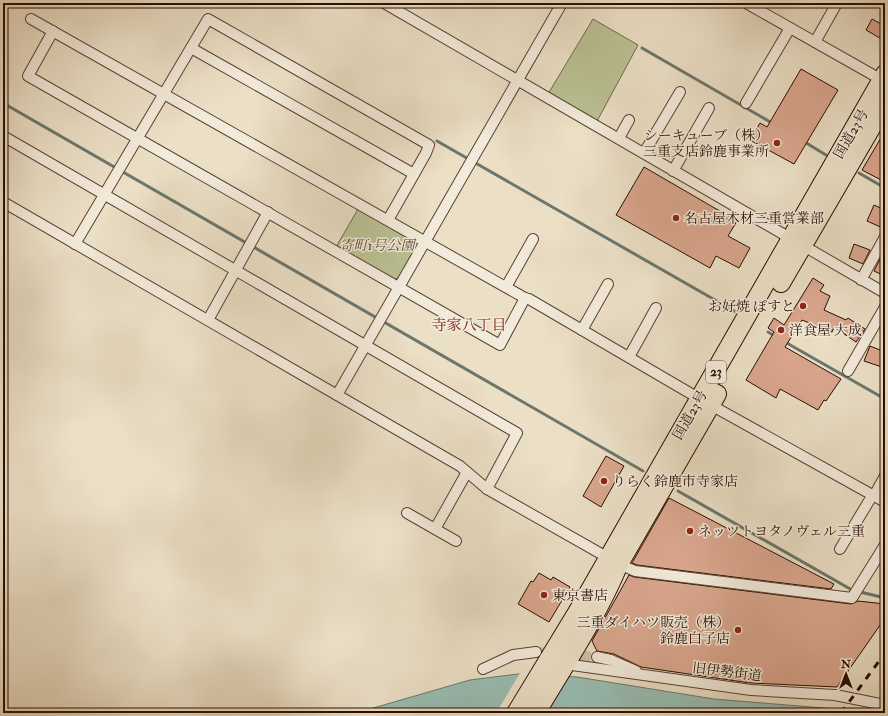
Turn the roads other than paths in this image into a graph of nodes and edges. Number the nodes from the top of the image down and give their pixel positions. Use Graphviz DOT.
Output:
graph roads {
  1 [pos="384,3"];
  2 [pos="562,3"];
  3 [pos="746,3"];
  4 [pos="837,3"];
  5 [pos="31,19"];
  6 [pos="790,28"];
  7 [pos="53,31"];
  8 [pos="815,42"];
  9 [pos="191,48"];
  10 [pos="883,77"];
  11 [pos="518,81"];
  12 [pos="680,92"];
  13 [pos="164,94"];
  14 [pos="746,103"];
  15 [pos="885,104"];
  16 [pos="709,108"];
  17 [pos="629,120"];
  18 [pos="3,136"];
  19 [pos="138,138"];
  20 [pos="619,138"];
  21 [pos="644,153"];
  22 [pos="673,171"];
  23 [pos="414,174"];
  24 [pos="105,195"];
  25 [pos="3,202"];
  26 [pos="268,212"];
  27 [pos="388,220"];
  28 [pos="885,237"];
  29 [pos="533,239"];
  30 [pos="425,241"];
  31 [pos="797,242"];
  32 [pos="75,244"];
  33 [pos="236,271"];
  34 [pos="861,280"];
  35 [pos="608,284"];
  36 [pos="506,287"];
  37 [pos="399,288"];
  38 [pos="885,293"];
  39 [pos="525,298"];
  40 [pos="885,307"];
  41 [pos="656,308"];
  42 [pos="208,320"];
  43 [pos="582,330"];
  44 [pos="366,346"];
  45 [pos="629,357"];
  46 [pos="848,371"];
  47 [pos="337,395"];
  48 [pos="705,402"];
  49 [pos="467,472"];
  50 [pos="885,476"];
  51 [pos="487,489"];
  52 [pos="873,496"];
  53 [pos="885,502"];
  54 [pos="407,513"];
  55 [pos="435,529"];
  56 [pos="456,541"];
  57 [pos="885,545"];
  58 [pos="840,549"];
  59 [pos="613,561"];
  60 [pos="597,658"];
  61 [pos="539,659"];
  62 [pos="564,666"];
  63 [pos="483,669"];
  64 [pos="643,675"];
  65 [pos="885,705"];
  66 [pos="516,713"];
  67 [pos="536,713"];
  1 -- 11 [label="street"];
  2 -- 11 [label="street"];
  3 -- 6 [label="street"];
  4 -- 8 [label="street"];
  5 -- 7 [label="street"];
  6 -- 8 [label="street"];
  6 -- 14 [label="street"];
  7 -- 13 [label="street"];
  7 -- 19 [label="street"];
  8 -- 10 [label="street"];
  9 -- 13 [label="street"];
  9 -- 23 [label="street"];
  9 -- 23 [label="street"];
  10 -- 31 [label="highway, 国道23号 / 23"];
  11 -- 20 [label="street"];
  11 -- 30 [label="street"];
  12 -- 21 [label="street"];
  13 -- 19 [label="street"];
  13 -- 27 [label="street"];
  15 -- 31 [label="highway, 国道23号 / 23"];
  16 -- 22 [label="street"];
  17 -- 20 [label="street"];
  18 -- 24 [label="street"];
  19 -- 24 [label="street"];
  19 -- 26 [label="street"];
  20 -- 21 [label="street"];
  21 -- 22 [label="street"];
  22 -- 31 [label="street"];
  23 -- 27 [label="street"];
  24 -- 32 [label="street"];
  24 -- 33 [label="street"];
  25 -- 32 [label="street"];
  26 -- 33 [label="street"];
  26 -- 37 [label="street"];
  27 -- 30 [label="street"];
  28 -- 34 [label="street"];
  29 -- 36 [label="street"];
  30 -- 36 [label="street"];
  30 -- 37 [label="street"];
  31 -- 34 [label="street"];
  31 -- 48 [label="highway, 国道23号 / 23"];
  32 -- 42 [label="street"];
  33 -- 42 [label="street"];
  33 -- 44 [label="street"];
  34 -- 38 [label="street"];
  35 -- 43 [label="street"];
  36 -- 39 [label="street"];
  37 -- 39 [label="street"];
  37 -- 44 [label="street"];
  39 -- 43 [label="street"];
  40 -- 46 [label="street"];
  41 -- 45 [label="street"];
  42 -- 47 [label="street"];
  43 -- 45 [label="street"];
  44 -- 47 [label="street"];
  44 -- 51 [label="street"];
  45 -- 48 [label="street"];
  47 -- 49 [label="street"];
  48 -- 52 [label="street"];
  48 -- 59 [label="highway, 国道23号 / 23"];
  49 -- 51 [label="street"];
  49 -- 55 [label="street"];
  50 -- 52 [label="street"];
  51 -- 59 [label="street"];
  52 -- 53 [label="street"];
  52 -- 58 [label="street"];
  54 -- 55 [label="street"];
  55 -- 56 [label="street"];
  57 -- 59 [label="street"];
  59 -- 61 [label="highway, 国道23号 / 23"];
  59 -- 62 [label="highway, 国道23号 / 23"];
  60 -- 64 [label="street"];
  61 -- 63 [label="street"];
  61 -- 66 [label="highway, 国道23号 / 23"];
  62 -- 64 [label="street, 旧伊勢街道"];
  62 -- 67 [label="highway, 国道23号 / 23"];
  64 -- 65 [label="street, 旧伊勢街道"];
}
